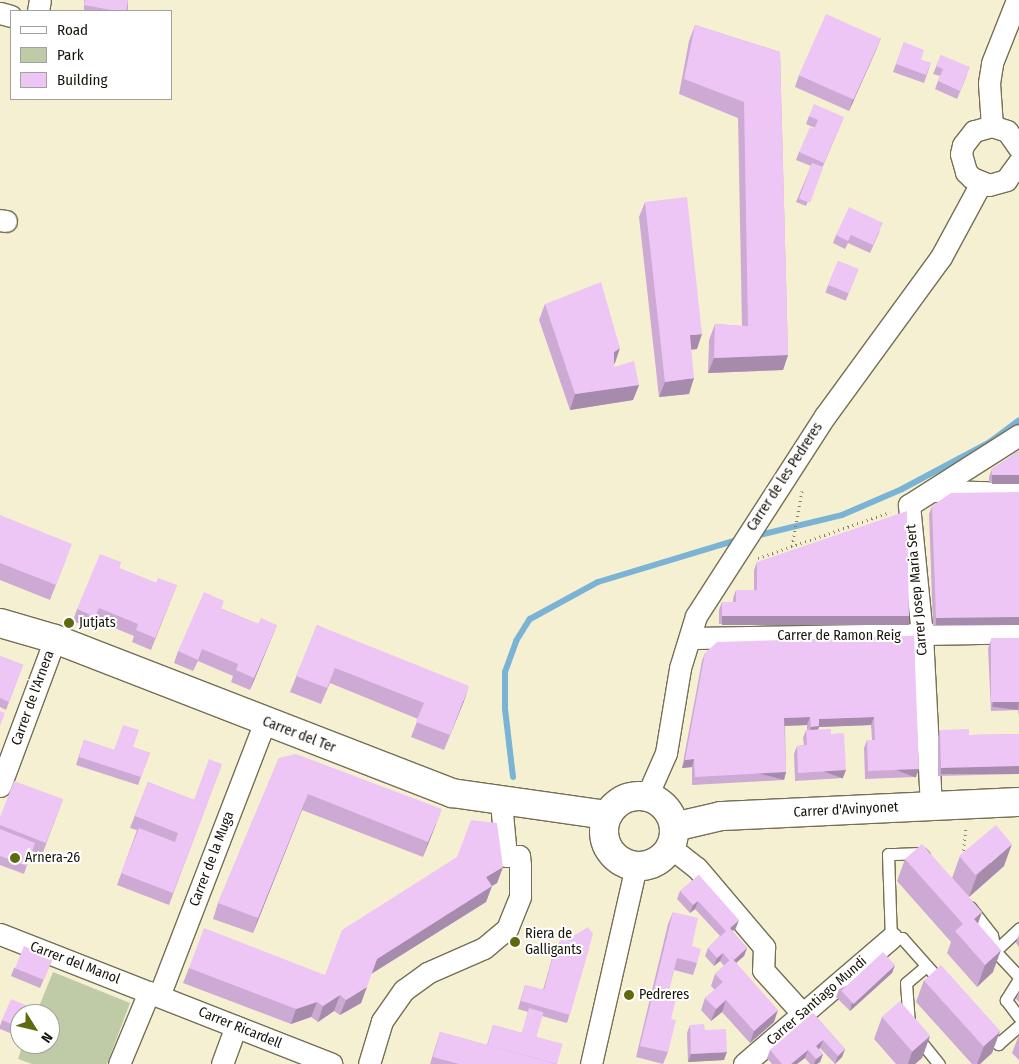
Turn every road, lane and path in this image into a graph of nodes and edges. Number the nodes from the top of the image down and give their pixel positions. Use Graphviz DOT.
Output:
graph roads {
  1 [pos="1017,0"];
  2 [pos="992,126"];
  3 [pos="1019,149"];
  4 [pos="981,183"];
  5 [pos="1019,435"];
  6 [pos="934,491"];
  7 [pos="1019,493"];
  8 [pos="909,505"];
  9 [pos="800,506"];
  10 [pos="792,546"];
  11 [pos="746,554"];
  12 [pos="0,623"];
  13 [pos="1019,632"];
  14 [pos="922,635"];
  15 [pos="55,638"];
  16 [pos="690,638"];
  17 [pos="265,722"];
  18 [pos="0,786"];
  19 [pos="647,796"];
  20 [pos="501,802"];
  21 [pos="1019,802"];
  22 [pos="931,806"];
  23 [pos="608,815"];
  24 [pos="967,836"];
  25 [pos="672,837"];
  26 [pos="962,858"];
  27 [pos="636,866"];
  28 [pos="933,866"];
  29 [pos="964,900"];
  30 [pos="1019,928"];
  31 [pos="0,934"];
  32 [pos="891,938"];
  33 [pos="995,951"];
  34 [pos="926,966"];
  35 [pos="1019,978"];
  36 [pos="154,994"];
  37 [pos="952,994"];
  38 [pos="802,1013"];
  39 [pos="1019,1017"];
  40 [pos="978,1023"];
  41 [pos="236,1026"];
  42 [pos="1019,1026"];
  43 [pos="119,1064"];
  44 [pos="222,1064"];
  45 [pos="331,1064"];
  46 [pos="369,1064"];
  47 [pos="590,1064"];
  48 [pos="744,1064"];
  49 [pos="939,1064"];
  1 -- 2 [label="street"];
  2 -- 3 [label="street"];
  2 -- 4 [label="street"];
  3 -- 4 [label="street"];
  4 -- 11 [label="street, Carrer de les Pedreres"];
  5 -- 6 [label="street, Carrer Josep Maria Sert"];
  6 -- 7 [label="street"];
  6 -- 8 [label="street, Carrer Josep Maria Sert"];
  8 -- 10 [label="path"];
  8 -- 14 [label="street, Carrer Josep Maria Sert"];
  9 -- 10 [label="path"];
  10 -- 11 [label="path"];
  11 -- 16 [label="street, Carrer de les Pedreres"];
  12 -- 15 [label="street, Carrer del Ter"];
  13 -- 14 [label="street, Carrer de Ramon Reig"];
  14 -- 16 [label="street, Carrer de Ramon Reig"];
  14 -- 22 [label="street, Carrer Josep Maria Sert"];
  15 -- 17 [label="street, Carrer del Ter"];
  15 -- 18 [label="street, Carrer de l'Arnera"];
  16 -- 19 [label="street, Carrer de les Pedreres"];
  17 -- 20 [label="street, Carrer del Ter"];
  17 -- 36 [label="street, Carrer de la Muga"];
  19 -- 23 [label="street"];
  19 -- 25 [label="street"];
  20 -- 23 [label="street, Carrer del Ter"];
  20 -- 46 [label="street"];
  21 -- 22 [label="street, Carrer d'Avinyonet"];
  22 -- 25 [label="street, Carrer d'Avinyonet"];
  23 -- 27 [label="street"];
  24 -- 26 [label="path"];
  25 -- 27 [label="street"];
  25 -- 38 [label="street"];
  27 -- 47 [label="street"];
  28 -- 32 [label="lane"];
  29 -- 33 [label="lane"];
  30 -- 33 [label="lane"];
  31 -- 36 [label="street, Carrer del Manol"];
  32 -- 34 [label="lane"];
  32 -- 38 [label="street, Carrer Santiago Mundi"];
  33 -- 35 [label="lane"];
  34 -- 37 [label="lane"];
  34 -- 49 [label="lane"];
  35 -- 39 [label="lane"];
  36 -- 41 [label="street, Carrer Ricardell"];
  36 -- 43 [label="street, Carrer de la Muga"];
  38 -- 48 [label="street, Carrer Santiago Mundi"];
  40 -- 42 [label="lane"];
  41 -- 44 [label="street"];
  41 -- 45 [label="street, Carrer Ricardell"];
}
